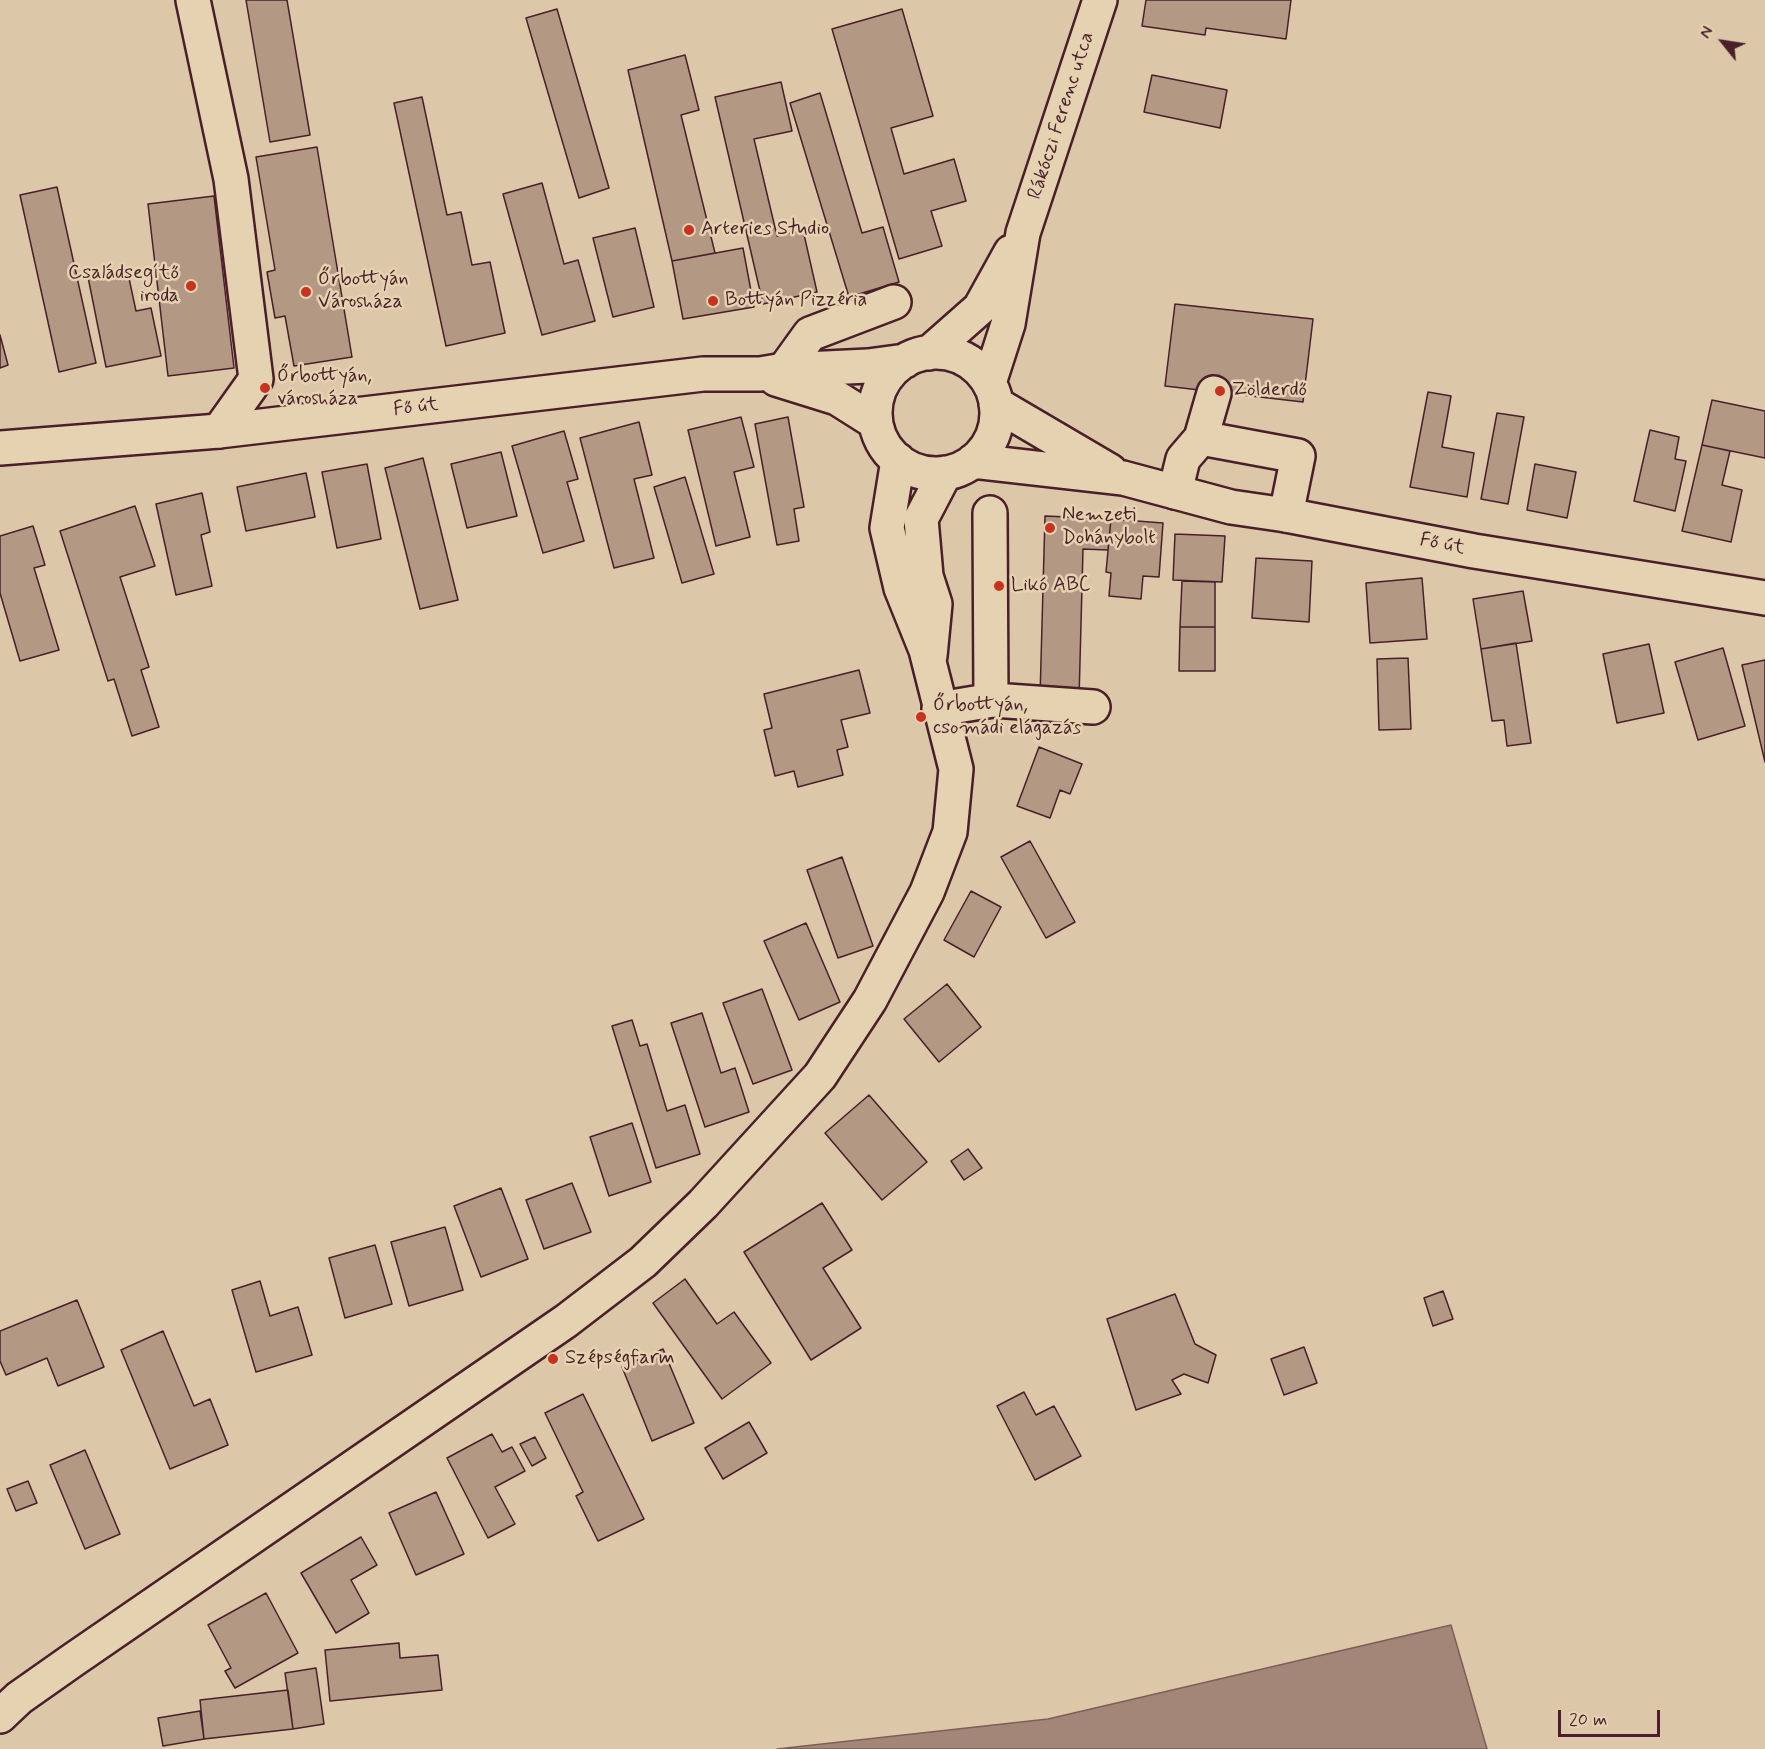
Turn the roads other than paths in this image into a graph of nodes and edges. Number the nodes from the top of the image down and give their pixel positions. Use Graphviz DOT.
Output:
graph roads {
  1 [pos="193,0"];
  2 [pos="1100,0"];
  3 [pos="1023,233"];
  4 [pos="894,302"];
  5 [pos="917,357"];
  6 [pos="772,372"];
  7 [pos="1214,393"];
  8 [pos="993,394"];
  9 [pos="875,422"];
  10 [pos="219,431"];
  11 [pos="1201,438"];
  12 [pos="0,448"];
  13 [pos="898,460"];
  14 [pos="959,467"];
  15 [pos="1123,478"];
  16 [pos="1175,492"];
  17 [pos="990,513"];
  18 [pos="1286,515"];
  19 [pos="1765,598"];
  20 [pos="930,667"];
  21 [pos="991,700"];
  22 [pos="1093,707"];
  23 [pos="939,709"];
  24 [pos="0,1716"];
  1 -- 10 [label="main road"];
  2 -- 3 [label="main road, Rákóczi Ferenc utca"];
  3 -- 5 [label="main road, Rákóczi Ferenc utca"];
  3 -- 8 [label="main road, Rákóczi Ferenc utca"];
  4 -- 6 [label="main road"];
  5 -- 6 [label="main road, Fő út"];
  5 -- 8 [label="main road, Fő út"];
  5 -- 9 [label="main road"];
  6 -- 9 [label="main road, Fő út"];
  6 -- 10 [label="main road, Fő út"];
  7 -- 11 [label="main road"];
  8 -- 14 [label="main road"];
  8 -- 15 [label="main road, Fő út"];
  9 -- 13 [label="main road"];
  10 -- 12 [label="main road, Fő út"];
  11 -- 16 [label="main road"];
  11 -- 18 [label="main road"];
  13 -- 14 [label="main road, Fő út"];
  13 -- 20 [label="main road"];
  14 -- 15 [label="main road, Fő út"];
  14 -- 20 [label="main road"];
  15 -- 16 [label="main road, Fő út"];
  16 -- 18 [label="main road, Fő út"];
  17 -- 21 [label="main road"];
  18 -- 19 [label="main road, Fő út"];
  20 -- 23 [label="main road"];
  21 -- 22 [label="main road"];
  21 -- 23 [label="main road"];
  23 -- 24 [label="main road"];
}
